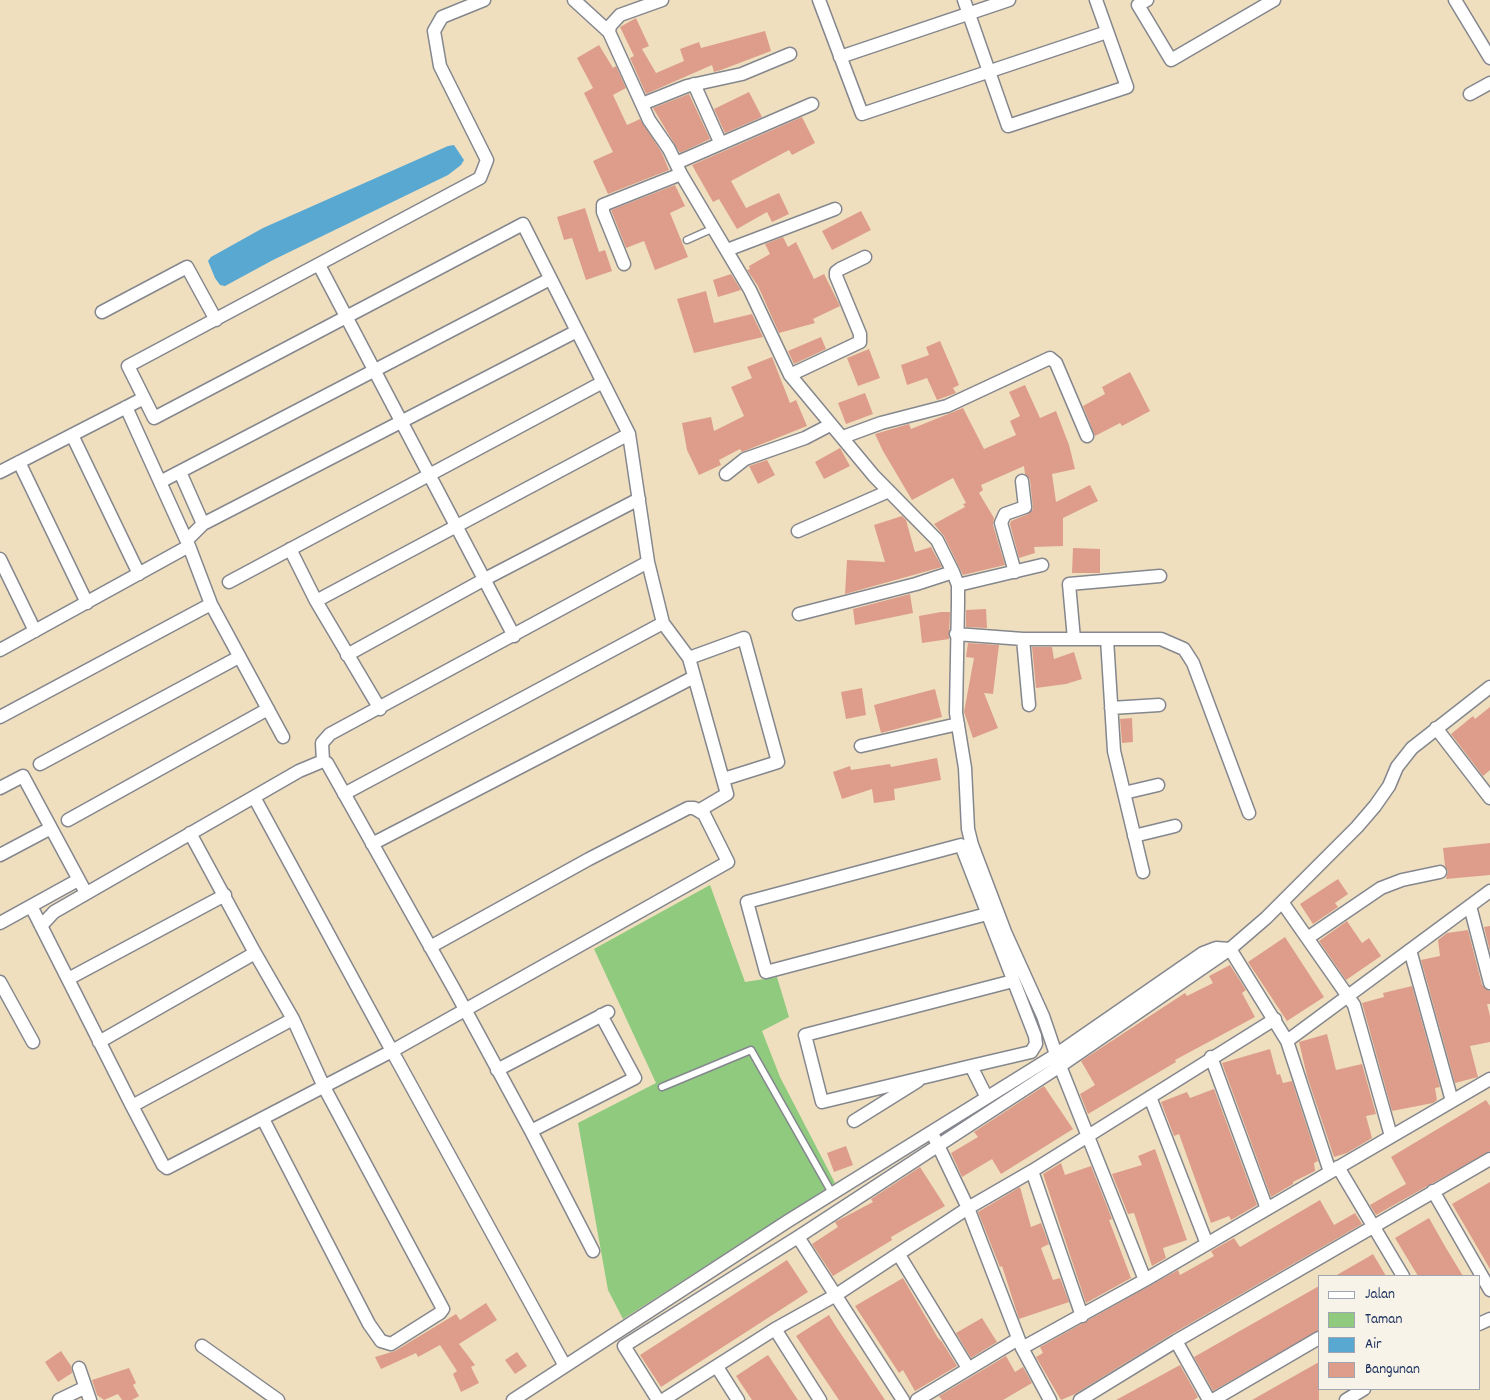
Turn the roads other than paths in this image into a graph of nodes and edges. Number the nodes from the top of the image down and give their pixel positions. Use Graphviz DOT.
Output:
graph roads {
  1 [pos="484,0"];
  2 [pos="574,0"];
  3 [pos="662,0"];
  4 [pos="964,0"];
  5 [pos="1009,0"];
  6 [pos="1096,0"];
  7 [pos="1147,0"];
  8 [pos="1274,0"];
  9 [pos="1455,0"];
  10 [pos="822,1"];
  11 [pos="968,14"];
  12 [pos="609,32"];
  13 [pos="1107,32"];
  14 [pos="790,54"];
  15 [pos="840,57"];
  16 [pos="1490,58"];
  17 [pos="989,70"];
  18 [pos="1490,83"];
  19 [pos="694,84"];
  20 [pos="1470,94"];
  21 [pos="642,104"];
  22 [pos="812,104"];
  23 [pos="720,142"];
  24 [pos="678,168"];
  25 [pos="835,209"];
  26 [pos="714,228"];
  27 [pos="687,240"];
  28 [pos="726,250"];
  29 [pos="865,257"];
  30 [pos="624,264"];
  31 [pos="319,265"];
  32 [pos="550,279"];
  33 [pos="102,312"];
  34 [pos="346,317"];
  35 [pos="216,320"];
  36 [pos="577,331"];
  37 [pos="374,370"];
  38 [pos="790,375"];
  39 [pos="602,382"];
  40 [pos="144,398"];
  41 [pos="126,407"];
  42 [pos="401,422"];
  43 [pos="830,425"];
  44 [pos="629,434"];
  45 [pos="72,435"];
  46 [pos="1087,436"];
  47 [pos="842,437"];
  48 [pos="19,462"];
  49 [pos="0,472"];
  50 [pos="180,472"];
  51 [pos="726,474"];
  52 [pos="430,475"];
  53 [pos="160,482"];
  54 [pos="1022,482"];
  55 [pos="889,491"];
  56 [pos="639,499"];
  57 [pos="203,524"];
  58 [pos="458,526"];
  59 [pos="798,531"];
  60 [pos="188,543"];
  61 [pos="290,550"];
  62 [pos="0,559"];
  63 [pos="648,562"];
  64 [pos="1042,565"];
  65 [pos="954,572"];
  66 [pos="1015,572"];
  67 [pos="139,574"];
  68 [pos="1160,576"];
  69 [pos="484,579"];
  70 [pos="229,582"];
  71 [pos="958,585"];
  72 [pos="316,601"];
  73 [pos="87,602"];
  74 [pos="211,604"];
  75 [pos="799,614"];
  76 [pos="663,623"];
  77 [pos="35,631"];
  78 [pos="956,634"];
  79 [pos="514,636"];
  80 [pos="1023,639"];
  81 [pos="1074,639"];
  82 [pos="1106,639"];
  83 [pos="0,650"];
  84 [pos="347,655"];
  85 [pos="239,656"];
  86 [pos="689,658"];
  87 [pos="694,677"];
  88 [pos="1490,686"];
  89 [pos="0,702"];
  90 [pos="1029,704"];
  91 [pos="1159,705"];
  92 [pos="1111,708"];
  93 [pos="268,709"];
  94 [pos="380,709"];
  95 [pos="3,715"];
  96 [pos="958,724"];
  97 [pos="1436,728"];
  98 [pos="283,736"];
  99 [pos="862,746"];
  100 [pos="323,761"];
  101 [pos="40,764"];
  102 [pos="724,779"];
  103 [pos="1158,785"];
  104 [pos="0,788"];
  105 [pos="1488,791"];
  106 [pos="1124,793"];
  107 [pos="344,794"];
  108 [pos="254,798"];
  109 [pos="700,810"];
  110 [pos="1249,813"];
  111 [pos="68,820"];
  112 [pos="1175,826"];
  113 [pos="51,828"];
  114 [pos="190,833"];
  115 [pos="1134,836"];
  116 [pos="372,844"];
  117 [pos="0,855"];
  118 [pos="1143,872"];
  119 [pos="1440,872"];
  120 [pos="78,880"];
  121 [pos="1490,891"];
  122 [pos="86,893"];
  123 [pos="225,895"];
  124 [pos="1282,902"];
  125 [pos="31,906"];
  126 [pos="1470,906"];
  127 [pos="987,914"];
  128 [pos="0,923"];
  129 [pos="41,926"];
  130 [pos="1309,937"];
  131 [pos="430,947"];
  132 [pos="1230,948"];
  133 [pos="1410,950"];
  134 [pos="255,954"];
  135 [pos="68,979"];
  136 [pos="1013,981"];
  137 [pos="0,982"];
  138 [pos="1490,983"];
  139 [pos="1347,996"];
  140 [pos="465,1010"];
  141 [pos="294,1019"];
  142 [pos="1275,1020"];
  143 [pos="1287,1041"];
  144 [pos="33,1042"];
  145 [pos="99,1042"];
  146 [pos="392,1051"];
  147 [pos="1057,1054"];
  148 [pos="1211,1057"];
  149 [pos="971,1066"];
  150 [pos="1060,1066"];
  151 [pos="497,1070"];
  152 [pos="928,1075"];
  153 [pos="1490,1080"];
  154 [pos="324,1087"];
  155 [pos="662,1087"];
  156 [pos="986,1096"];
  157 [pos="1150,1097"];
  158 [pos="1452,1101"];
  159 [pos="132,1106"];
  160 [pos="263,1119"];
  161 [pos="854,1121"];
  162 [pos="531,1130"];
  163 [pos="931,1131"];
  164 [pos="1089,1134"];
  165 [pos="1391,1136"];
  166 [pos="938,1145"];
  167 [pos="1490,1160"];
  168 [pos="1334,1169"];
  169 [pos="1032,1171"];
  170 [pos="1433,1191"];
  171 [pos="832,1194"];
  172 [pos="968,1208"];
  173 [pos="1267,1209"];
  174 [pos="1373,1226"];
  175 [pos="798,1237"];
  176 [pos="1207,1244"];
  177 [pos="593,1250"];
  178 [pos="899,1254"];
  179 [pos="1402,1275"];
  180 [pos="1145,1280"];
  181 [pos="1490,1290"];
  182 [pos="836,1295"];
  183 [pos="1082,1316"];
  184 [pos="775,1328"];
  185 [pos="1318,1339"];
  186 [pos="1176,1341"];
  187 [pos="1020,1343"];
  188 [pos="202,1346"];
  189 [pos="565,1366"];
  190 [pos="716,1367"];
  191 [pos="78,1368"];
  192 [pos="968,1368"];
  193 [pos="84,1388"];
  194 [pos="1364,1393"];
  195 [pos="59,1400"];
  196 [pos="90,1400"];
  197 [pos="278,1400"];
  198 [pos="512,1400"];
  199 [pos="658,1400"];
  200 [pos="663,1400"];
  201 [pos="738,1400"];
  202 [pos="820,1400"];
  203 [pos="903,1400"];
  204 [pos="918,1400"];
  205 [pos="1050,1400"];
  206 [pos="1080,1400"];
  207 [pos="1208,1400"];
  208 [pos="1213,1400"];
  209 [pos="1346,1400"];
  1 -- 31 [label="street"];
  2 -- 12 [label="street"];
  3 -- 12 [label="street"];
  4 -- 11 [label="street"];
  5 -- 11 [label="street"];
  6 -- 13 [label="street"];
  7 -- 8 [label="street"];
  9 -- 16 [label="street"];
  10 -- 15 [label="street"];
  11 -- 15 [label="street"];
  11 -- 17 [label="street"];
  12 -- 21 [label="street"];
  13 -- 17 [label="street"];
  13 -- 17 [label="street"];
  14 -- 19 [label="street"];
  15 -- 17 [label="street"];
  18 -- 20 [label="street"];
  19 -- 21 [label="street"];
  19 -- 23 [label="street"];
  21 -- 24 [label="street"];
  22 -- 23 [label="street"];
  23 -- 24 [label="street"];
  24 -- 26 [label="street"];
  24 -- 30 [label="street"];
  25 -- 28 [label="street"];
  26 -- 27 [label="lane"];
  26 -- 28 [label="street"];
  28 -- 38 [label="street"];
  29 -- 38 [label="street"];
  31 -- 34 [label="street"];
  31 -- 35 [label="street"];
  32 -- 34 [label="street"];
  32 -- 36 [label="street"];
  32 -- 37 [label="street"];
  33 -- 35 [label="street"];
  34 -- 37 [label="street"];
  34 -- 40 [label="street"];
  35 -- 40 [label="street"];
  36 -- 39 [label="street"];
  36 -- 42 [label="street"];
  37 -- 42 [label="street"];
  37 -- 50 [label="street"];
  38 -- 43 [label="street"];
  39 -- 44 [label="street"];
  39 -- 52 [label="street"];
  40 -- 41 [label="street"];
  41 -- 45 [label="street"];
  41 -- 53 [label="street"];
  42 -- 52 [label="street"];
  42 -- 57 [label="street"];
  43 -- 47 [label="street"];
  43 -- 51 [label="street"];
  44 -- 56 [label="street"];
  44 -- 58 [label="street"];
  45 -- 48 [label="street"];
  45 -- 67 [label="street"];
  46 -- 47 [label="street"];
  47 -- 55 [label="street"];
  48 -- 49 [label="street"];
  48 -- 73 [label="street"];
  50 -- 53 [label="street"];
  50 -- 57 [label="street"];
  52 -- 58 [label="street"];
  52 -- 61 [label="street"];
  53 -- 60 [label="street"];
  54 -- 66 [label="street"];
  55 -- 59 [label="street"];
  55 -- 65 [label="street"];
  56 -- 63 [label="street"];
  56 -- 69 [label="street"];
  57 -- 60 [label="street"];
  58 -- 69 [label="street"];
  58 -- 72 [label="street"];
  60 -- 67 [label="street"];
  60 -- 74 [label="street"];
  61 -- 70 [label="street"];
  61 -- 72 [label="street"];
  62 -- 77 [label="street"];
  63 -- 76 [label="street"];
  63 -- 79 [label="street"];
  64 -- 66 [label="street"];
  65 -- 71 [label="street"];
  65 -- 75 [label="street"];
  66 -- 71 [label="street"];
  67 -- 73 [label="street"];
  68 -- 81 [label="street"];
  69 -- 79 [label="street"];
  69 -- 84 [label="street"];
  71 -- 78 [label="street"];
  72 -- 84 [label="street"];
  73 -- 77 [label="street"];
  74 -- 85 [label="street"];
  74 -- 95 [label="street"];
  76 -- 86 [label="street"];
  76 -- 107 [label="street"];
  77 -- 83 [label="street"];
  78 -- 80 [label="street"];
  78 -- 96 [label="street"];
  79 -- 94 [label="street"];
  80 -- 81 [label="street"];
  80 -- 90 [label="street"];
  81 -- 82 [label="street"];
  82 -- 92 [label="street"];
  82 -- 110 [label="street"];
  84 -- 94 [label="street"];
  85 -- 93 [label="street"];
  85 -- 101 [label="street"];
  86 -- 87 [label="street"];
  86 -- 102 [label="street"];
  87 -- 102 [label="street"];
  87 -- 116 [label="street"];
  88 -- 97 [label="street"];
  89 -- 95 [label="street"];
  91 -- 92 [label="street"];
  92 -- 106 [label="street"];
  93 -- 98 [label="street"];
  93 -- 111 [label="street"];
  94 -- 100 [label="street"];
  96 -- 99 [label="street"];
  96 -- 147 [label="street"];
  97 -- 105 [label="street"];
  97 -- 124 [label="street"];
  100 -- 107 [label="street"];
  100 -- 108 [label="street"];
  102 -- 109 [label="street"];
  103 -- 106 [label="street"];
  104 -- 113 [label="street"];
  106 -- 115 [label="street"];
  107 -- 116 [label="street"];
  108 -- 114 [label="street"];
  108 -- 146 [label="street"];
  109 -- 131 [label="street"];
  109 -- 140 [label="street"];
  112 -- 115 [label="street"];
  113 -- 117 [label="street"];
  113 -- 120 [label="street"];
  114 -- 122 [label="street"];
  114 -- 123 [label="street"];
  115 -- 118 [label="street"];
  116 -- 131 [label="street"];
  119 -- 130 [label="street"];
  120 -- 122 [label="street"];
  120 -- 125 [label="street"];
  121 -- 126 [label="street"];
  122 -- 129 [label="street"];
  123 -- 134 [label="street"];
  123 -- 135 [label="street"];
  124 -- 130 [label="street"];
  124 -- 132 [label="street"];
  125 -- 128 [label="street"];
  125 -- 129 [label="street"];
  126 -- 133 [label="street"];
  126 -- 138 [label="street"];
  127 -- 127 [label="street"];
  127 -- 136 [label="street"];
  129 -- 135 [label="street"];
  130 -- 139 [label="street"];
  131 -- 140 [label="street"];
  132 -- 142 [label="street"];
  132 -- 147 [label="street"];
  132 -- 150 [label="street"];
  133 -- 139 [label="street"];
  133 -- 158 [label="street"];
  134 -- 141 [label="street"];
  134 -- 145 [label="street"];
  135 -- 145 [label="street"];
  136 -- 149 [label="street"];
  136 -- 152 [label="street"];
  137 -- 144 [label="street"];
  139 -- 143 [label="street"];
  139 -- 165 [label="street"];
  140 -- 146 [label="street"];
  140 -- 151 [label="street"];
  141 -- 154 [label="street"];
  141 -- 159 [label="street"];
  142 -- 143 [label="street"];
  142 -- 148 [label="street"];
  143 -- 168 [label="street"];
  145 -- 159 [label="street"];
  146 -- 154 [label="street"];
  146 -- 189 [label="street"];
  147 -- 150 [label="street"];
  147 -- 156 [label="street"];
  148 -- 157 [label="street"];
  148 -- 173 [label="street"];
  149 -- 152 [label="street"];
  149 -- 156 [label="street"];
  150 -- 164 [label="street"];
  150 -- 166 [label="street"];
  151 -- 162 [label="street"];
  151 -- 162 [label="street"];
  152 -- 161 [label="street"];
  153 -- 158 [label="street"];
  154 -- 160 [label="street"];
  154 -- 160 [label="street"];
  155 -- 171 [label="lane"];
  156 -- 163 [label="street"];
  157 -- 164 [label="street"];
  157 -- 176 [label="street"];
  158 -- 165 [label="street"];
  159 -- 160 [label="street"];
  162 -- 177 [label="street"];
  163 -- 166 [label="street"];
  163 -- 171 [label="street"];
  164 -- 169 [label="street"];
  164 -- 180 [label="street"];
  165 -- 168 [label="street"];
  166 -- 172 [label="street"];
  166 -- 175 [label="street"];
  167 -- 170 [label="street"];
  168 -- 173 [label="street"];
  168 -- 174 [label="street"];
  169 -- 172 [label="street"];
  169 -- 183 [label="street"];
  170 -- 174 [label="street"];
  170 -- 181 [label="street"];
  171 -- 189 [label="street"];
  172 -- 178 [label="street"];
  172 -- 187 [label="street"];
  173 -- 176 [label="street"];
  174 -- 179 [label="street"];
  174 -- 186 [label="street"];
  175 -- 182 [label="street"];
  175 -- 199 [label="street"];
  176 -- 180 [label="street"];
  178 -- 182 [label="street"];
  178 -- 192 [label="street"];
  180 -- 183 [label="street"];
  182 -- 184 [label="street"];
  182 -- 203 [label="street"];
  183 -- 187 [label="street"];
  184 -- 190 [label="street"];
  184 -- 202 [label="street"];
  185 -- 208 [label="street"];
  186 -- 206 [label="street"];
  186 -- 207 [label="street"];
  187 -- 192 [label="street"];
  187 -- 205 [label="street"];
  188 -- 197 [label="street"];
  189 -- 198 [label="street"];
  190 -- 200 [label="street"];
  190 -- 201 [label="street"];
  191 -- 193 [label="street"];
  192 -- 204 [label="street"];
  193 -- 195 [label="street"];
  193 -- 196 [label="street"];
  194 -- 209 [label="street"];
}
